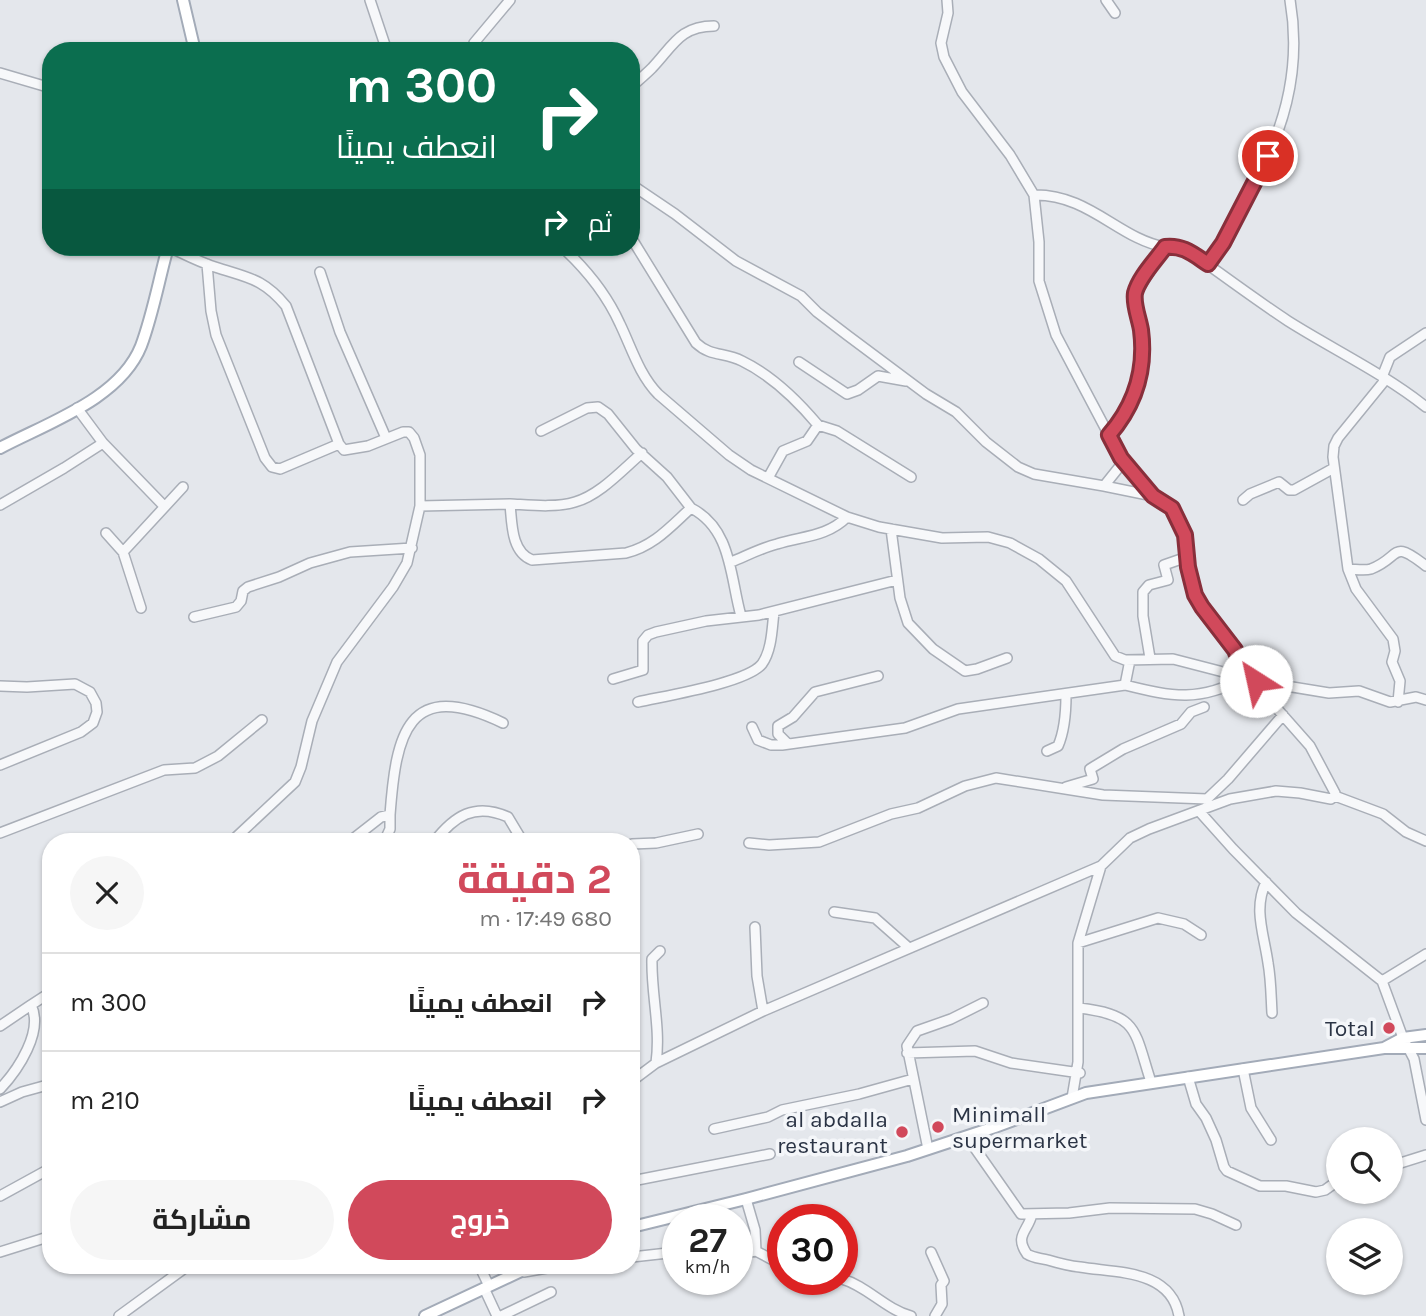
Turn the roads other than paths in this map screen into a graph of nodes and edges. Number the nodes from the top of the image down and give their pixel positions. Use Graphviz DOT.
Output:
graph roads {
  1 [pos="183,0"];
  2 [pos="370,0"];
  3 [pos="510,0"];
  4 [pos="947,0"];
  5 [pos="1106,0"];
  6 [pos="1290,0"];
  7 [pos="1115,13"];
  8 [pos="714,26"];
  9 [pos="193,42"];
  10 [pos="385,42"];
  11 [pos="475,42"];
  12 [pos="0,73"];
  13 [pos="640,79"];
  14 [pos="42,86"];
  15 [pos="640,190"];
  16 [pos="1034,195"];
  17 [pos="1165,247"];
  18 [pos="640,253"];
  19 [pos="166,256"];
  20 [pos="189,256"];
  21 [pos="571,256"];
  22 [pos="207,264"];
  23 [pos="1208,264"];
  24 [pos="320,272"];
  25 [pos="1426,333"];
  26 [pos="799,362"];
  27 [pos="1384,378"];
  28 [pos="911,382"];
  29 [pos="1426,407"];
  30 [pos="77,408"];
  31 [pos="818,425"];
  32 [pos="541,431"];
  33 [pos="1109,435"];
  34 [pos="386,438"];
  35 [pos="103,443"];
  36 [pos="339,443"];
  37 [pos="0,448"];
  38 [pos="642,453"];
  39 [pos="1124,461"];
  40 [pos="1334,468"];
  41 [pos="911,477"];
  42 [pos="768,478"];
  43 [pos="1104,486"];
  44 [pos="183,487"];
  45 [pos="1153,496"];
  46 [pos="1243,500"];
  47 [pos="510,504"];
  48 [pos="0,505"];
  49 [pos="164,506"];
  50 [pos="420,506"];
  51 [pos="691,508"];
  52 [pos="847,517"];
  53 [pos="891,529"];
  54 [pos="106,533"];
  55 [pos="412,548"];
  56 [pos="122,552"];
  57 [pos="1187,557"];
  58 [pos="730,562"];
  59 [pos="1426,566"];
  60 [pos="1348,569"];
  61 [pos="897,580"];
  62 [pos="141,608"];
  63 [pos="774,612"];
  64 [pos="741,616"];
  65 [pos="194,617"];
  66 [pos="1007,658"];
  67 [pos="1150,658"];
  68 [pos="1130,660"];
  69 [pos="878,676"];
  70 [pos="1245,678"];
  71 [pos="612,679"];
  72 [pos="1262,682"];
  73 [pos="1125,685"];
  74 [pos="0,687"];
  75 [pos="1066,695"];
  76 [pos="1426,700"];
  77 [pos="638,702"];
  78 [pos="1398,702"];
  79 [pos="1204,707"];
  80 [pos="1283,715"];
  81 [pos="262,720"];
  82 [pos="503,723"];
  83 [pos="752,727"];
  84 [pos="788,744"];
  85 [pos="1047,751"];
  86 [pos="0,765"];
  87 [pos="1058,788"];
  88 [pos="1335,796"];
  89 [pos="1209,803"];
  90 [pos="1199,811"];
  91 [pos="390,815"];
  92 [pos="0,832"];
  93 [pos="241,833"];
  94 [pos="361,833"];
  95 [pos="388,833"];
  96 [pos="442,833"];
  97 [pos="518,833"];
  98 [pos="698,834"];
  99 [pos="1426,841"];
  100 [pos="749,843"];
  101 [pos="640,844"];
  102 [pos="1101,866"];
  103 [pos="1266,882"];
  104 [pos="834,912"];
  105 [pos="755,927"];
  106 [pos="1200,935"];
  107 [pos="1078,943"];
  108 [pos="909,948"];
  109 [pos="660,951"];
  110 [pos="1426,954"];
  111 [pos="1382,981"];
  112 [pos="42,997"];
  113 [pos="983,1003"];
  114 [pos="31,1004"];
  115 [pos="1079,1008"];
  116 [pos="763,1011"];
  117 [pos="1272,1013"];
  118 [pos="0,1026"];
  119 [pos="1426,1035"];
  120 [pos="1403,1038"];
  121 [pos="1384,1048"];
  122 [pos="1426,1048"];
  123 [pos="1411,1050"];
  124 [pos="906,1053"];
  125 [pos="656,1063"];
  126 [pos="1078,1069"];
  127 [pos="1243,1069"];
  128 [pos="640,1075"];
  129 [pos="1188,1077"];
  130 [pos="913,1079"];
  131 [pos="1151,1082"];
  132 [pos="42,1086"];
  133 [pos="0,1089"];
  134 [pos="1086,1093"];
  135 [pos="1072,1098"];
  136 [pos="0,1102"];
  137 [pos="1426,1120"];
  138 [pos="714,1129"];
  139 [pos="967,1137"];
  140 [pos="1271,1140"];
  141 [pos="928,1149"];
  142 [pos="770,1154"];
  143 [pos="1426,1155"];
  144 [pos="1403,1162"];
  145 [pos="42,1173"];
  146 [pos="640,1179"];
  147 [pos="1326,1189"];
  148 [pos="0,1196"];
  149 [pos="746,1199"];
  150 [pos="1032,1214"];
  151 [pos="640,1225"];
  152 [pos="1236,1225"];
  153 [pos="42,1239"];
  154 [pos="753,1251"];
  155 [pos="756,1251"];
  156 [pos="0,1252"];
  157 [pos="931,1252"];
  158 [pos="662,1254"];
  159 [pos="640,1256"];
  160 [pos="767,1257"];
  161 [pos="177,1274"];
  162 [pos="482,1274"];
  163 [pos="516,1274"];
  164 [pos="858,1286"];
  165 [pos="487,1287"];
  166 [pos="551,1292"];
  167 [pos="119,1316"];
  168 [pos="425,1316"];
  169 [pos="499,1316"];
  170 [pos="911,1316"];
  171 [pos="935,1316"];
  172 [pos="1179,1316"];
  1 -- 9 [label="main road"];
  2 -- 10 [label="street"];
  3 -- 11 [label="street"];
  4 -- 16 [label="street"];
  5 -- 7 [label="street"];
  6 -- 23 [label="street"];
  8 -- 13 [label="street"];
  12 -- 14 [label="street"];
  15 -- 28 [label="street"];
  16 -- 17 [label="street"];
  16 -- 33 [label="street"];
  17 -- 23 [label="street"];
  17 -- 33 [label="street"];
  18 -- 31 [label="street"];
  19 -- 30 [label="main road"];
  20 -- 22 [label="street"];
  21 -- 42 [label="street"];
  22 -- 36 [label="street"];
  22 -- 36 [label="street"];
  23 -- 27 [label="street"];
  24 -- 34 [label="street"];
  25 -- 27 [label="street"];
  26 -- 28 [label="street"];
  27 -- 29 [label="street"];
  27 -- 40 [label="street"];
  28 -- 43 [label="street"];
  30 -- 35 [label="street"];
  30 -- 37 [label="main road"];
  31 -- 41 [label="street"];
  31 -- 42 [label="street"];
  32 -- 38 [label="street"];
  33 -- 39 [label="street"];
  34 -- 36 [label="street"];
  34 -- 50 [label="street"];
  35 -- 48 [label="street"];
  35 -- 49 [label="street"];
  38 -- 47 [label="street"];
  38 -- 51 [label="street"];
  39 -- 43 [label="street"];
  39 -- 45 [label="street"];
  40 -- 46 [label="street"];
  40 -- 60 [label="street"];
  42 -- 52 [label="street"];
  43 -- 45 [label="street"];
  44 -- 49 [label="street"];
  45 -- 57 [label="street"];
  47 -- 50 [label="street"];
  47 -- 51 [label="street"];
  49 -- 56 [label="street"];
  50 -- 55 [label="street"];
  51 -- 58 [label="street"];
  52 -- 53 [label="street"];
  52 -- 58 [label="street"];
  53 -- 61 [label="street"];
  53 -- 68 [label="street"];
  54 -- 56 [label="street"];
  55 -- 65 [label="street"];
  55 -- 93 [label="street"];
  56 -- 62 [label="street"];
  57 -- 67 [label="street"];
  57 -- 70 [label="street"];
  58 -- 64 [label="street"];
  59 -- 60 [label="street"];
  60 -- 78 [label="street"];
  61 -- 63 [label="street"];
  61 -- 66 [label="street"];
  63 -- 64 [label="street"];
  63 -- 77 [label="street"];
  64 -- 71 [label="street"];
  67 -- 68 [label="street"];
  67 -- 70 [label="street"];
  68 -- 73 [label="street"];
  69 -- 84 [label="street"];
  70 -- 72 [label="street"];
  70 -- 73 [label="street"];
  72 -- 78 [label="street"];
  72 -- 80 [label="street"];
  73 -- 75 [label="street"];
  74 -- 86 [label="street"];
  75 -- 84 [label="street"];
  75 -- 85 [label="street"];
  76 -- 78 [label="street"];
  79 -- 87 [label="street"];
  80 -- 88 [label="street"];
  80 -- 89 [label="street"];
  81 -- 92 [label="street"];
  82 -- 91 [label="street"];
  83 -- 84 [label="street"];
  87 -- 89 [label="street"];
  87 -- 100 [label="street"];
  88 -- 89 [label="street"];
  88 -- 99 [label="street"];
  89 -- 90 [label="street"];
  90 -- 102 [label="street"];
  90 -- 103 [label="street"];
  91 -- 94 [label="street"];
  91 -- 95 [label="street"];
  96 -- 97 [label="street"];
  98 -- 101 [label="street"];
  102 -- 107 [label="street"];
  102 -- 108 [label="street"];
  103 -- 111 [label="street"];
  103 -- 117 [label="street"];
  104 -- 108 [label="street"];
  105 -- 116 [label="street"];
  106 -- 107 [label="street"];
  107 -- 115 [label="street"];
  108 -- 116 [label="street"];
  109 -- 125 [label="street"];
  110 -- 111 [label="street"];
  111 -- 120 [label="street"];
  112 -- 114 [label="street"];
  113 -- 124 [label="street"];
  114 -- 118 [label="street"];
  114 -- 133 [label="street"];
  115 -- 126 [label="street"];
  115 -- 131 [label="street"];
  116 -- 125 [label="street"];
  119 -- 120 [label="main road"];
  120 -- 121 [label="main road"];
  120 -- 123 [label="street"];
  121 -- 123 [label="main road"];
  121 -- 127 [label="main road"];
  122 -- 123 [label="main road"];
  123 -- 137 [label="street"];
  124 -- 126 [label="street"];
  124 -- 130 [label="street"];
  125 -- 128 [label="street"];
  126 -- 134 [label="street"];
  126 -- 135 [label="street"];
  127 -- 129 [label="main road"];
  127 -- 140 [label="street"];
  129 -- 131 [label="main road"];
  129 -- 147 [label="street"];
  130 -- 138 [label="street"];
  130 -- 141 [label="street"];
  131 -- 134 [label="main road"];
  132 -- 136 [label="street"];
  134 -- 135 [label="main road"];
  135 -- 139 [label="main road"];
  139 -- 141 [label="main road"];
  139 -- 150 [label="street"];
  141 -- 149 [label="main road"];
  142 -- 146 [label="street"];
  143 -- 144 [label="street"];
  145 -- 148 [label="street"];
  149 -- 151 [label="main road"];
  149 -- 155 [label="street"];
  150 -- 152 [label="street"];
  150 -- 172 [label="street"];
  153 -- 156 [label="street"];
  154 -- 155 [label="street"];
  155 -- 160 [label="street"];
  157 -- 171 [label="street"];
  158 -- 159 [label="street"];
  161 -- 167 [label="street"];
  162 -- 165 [label="street"];
  163 -- 165 [label="main road"];
  164 -- 170 [label="street"];
  165 -- 168 [label="main road"];
  165 -- 169 [label="street"];
  166 -- 169 [label="street"];
}
